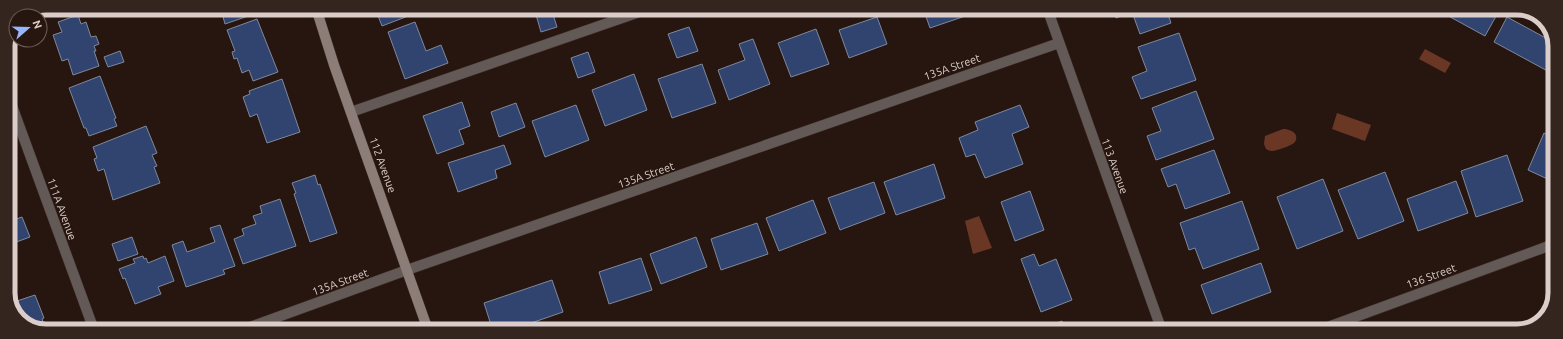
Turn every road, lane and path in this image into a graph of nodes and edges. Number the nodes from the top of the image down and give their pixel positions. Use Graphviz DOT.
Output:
graph roads {
  1 [pos="318,15"];
  2 [pos="632,15"];
  3 [pos="1049,15"];
  4 [pos="1059,43"];
  5 [pos="351,112"];
  6 [pos="15,114"];
  7 [pos="1548,246"];
  8 [pos="407,270"];
  9 [pos="92,324"];
  10 [pos="258,324"];
  11 [pos="426,324"];
  12 [pos="1159,324"];
  13 [pos="1336,324"];
  1 -- 5 [label="main road, 112 Avenue"];
  2 -- 5 [label="street"];
  3 -- 4 [label="street, 113 Avenue"];
  4 -- 8 [label="street, 135A Street"];
  4 -- 12 [label="street, 113 Avenue"];
  5 -- 8 [label="main road, 112 Avenue"];
  6 -- 9 [label="street, 111A Avenue"];
  7 -- 13 [label="street, 136 Street"];
  8 -- 10 [label="street, 135A Street"];
  8 -- 11 [label="main road, 112 Avenue"];
}
